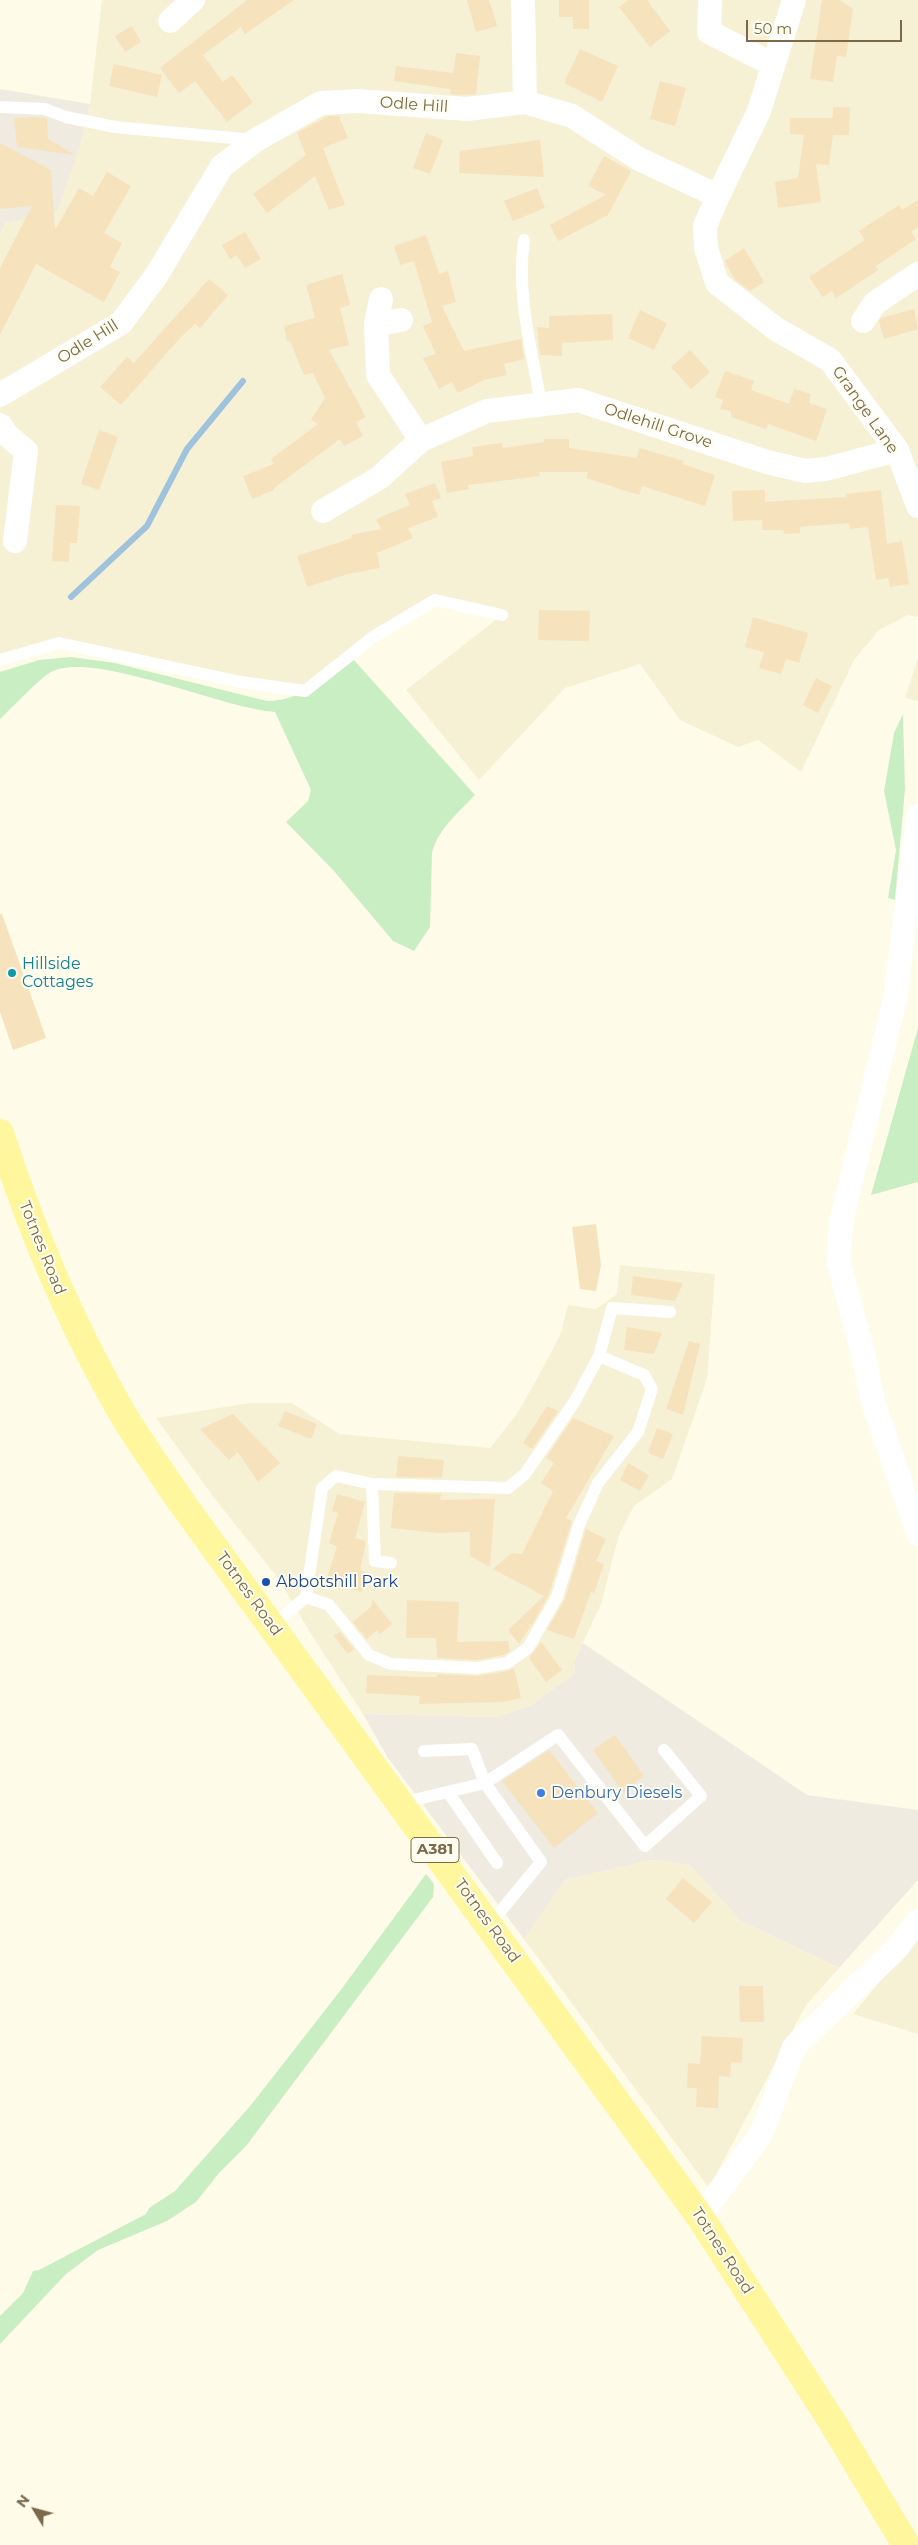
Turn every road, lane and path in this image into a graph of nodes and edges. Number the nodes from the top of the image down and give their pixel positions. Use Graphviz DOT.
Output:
graph roads {
  1 [pos="193,0"];
  2 [pos="523,0"];
  3 [pos="710,0"];
  4 [pos="794,0"];
  5 [pos="170,22"];
  6 [pos="772,64"];
  7 [pos="525,102"];
  8 [pos="0,107"];
  9 [pos="256,140"];
  10 [pos="718,196"];
  11 [pos="524,240"];
  12 [pos="918,274"];
  13 [pos="381,299"];
  14 [pos="401,320"];
  15 [pos="863,321"];
  16 [pos="376,324"];
  17 [pos="0,395"];
  18 [pos="541,404"];
  19 [pos="0,425"];
  20 [pos="421,440"];
  21 [pos="897,450"];
  22 [pos="918,506"];
  23 [pos="323,511"];
  24 [pos="15,541"];
  25 [pos="502,614"];
  26 [pos="0,660"];
  27 [pos="918,816"];
  28 [pos="0,1133"];
  29 [pos="670,1312"];
  30 [pos="599,1356"];
  31 [pos="372,1484"];
  32 [pos="918,1534"];
  33 [pos="391,1563"];
  34 [pos="306,1597"];
  35 [pos="272,1626"];
  36 [pos="664,1750"];
  37 [pos="424,1751"];
  38 [pos="485,1783"];
  39 [pos="448,1792"];
  40 [pos="401,1803"];
  41 [pos="497,1863"];
  42 [pos="918,1921"];
  43 [pos="490,1924"];
  44 [pos="700,2217"];
  45 [pos="906,2545"];
  1 -- 5 [label="street"];
  2 -- 7 [label="street"];
  3 -- 6 [label="street"];
  4 -- 6 [label="street"];
  6 -- 10 [label="street"];
  7 -- 9 [label="street, Odle Hill"];
  7 -- 10 [label="street, Odle Hill"];
  8 -- 9 [label="lane"];
  9 -- 17 [label="street, Odle Hill"];
  10 -- 21 [label="street, Grange Lane"];
  11 -- 18 [label="lane"];
  12 -- 15 [label="street"];
  13 -- 16 [label="street"];
  14 -- 16 [label="street"];
  16 -- 20 [label="street"];
  18 -- 20 [label="street, Odlehill Grove"];
  18 -- 21 [label="street, Odlehill Grove"];
  19 -- 24 [label="street"];
  20 -- 23 [label="street, Odlehill Grove"];
  21 -- 22 [label="street, Grange Lane"];
  25 -- 26 [label="lane"];
  27 -- 32 [label="street"];
  28 -- 35 [label="main road, Totnes Road / A381"];
  29 -- 30 [label="lane"];
  30 -- 31 [label="lane"];
  30 -- 34 [label="lane"];
  31 -- 33 [label="lane"];
  31 -- 34 [label="lane"];
  34 -- 35 [label="lane"];
  35 -- 40 [label="main road, Totnes Road / A381"];
  36 -- 38 [label="lane"];
  37 -- 38 [label="lane"];
  38 -- 39 [label="lane"];
  38 -- 43 [label="lane"];
  39 -- 40 [label="lane"];
  39 -- 41 [label="lane"];
  40 -- 43 [label="main road, Totnes Road / A381"];
  42 -- 44 [label="street"];
  43 -- 44 [label="main road, Totnes Road / A381"];
  44 -- 45 [label="main road, Totnes Road / A381"];
}
